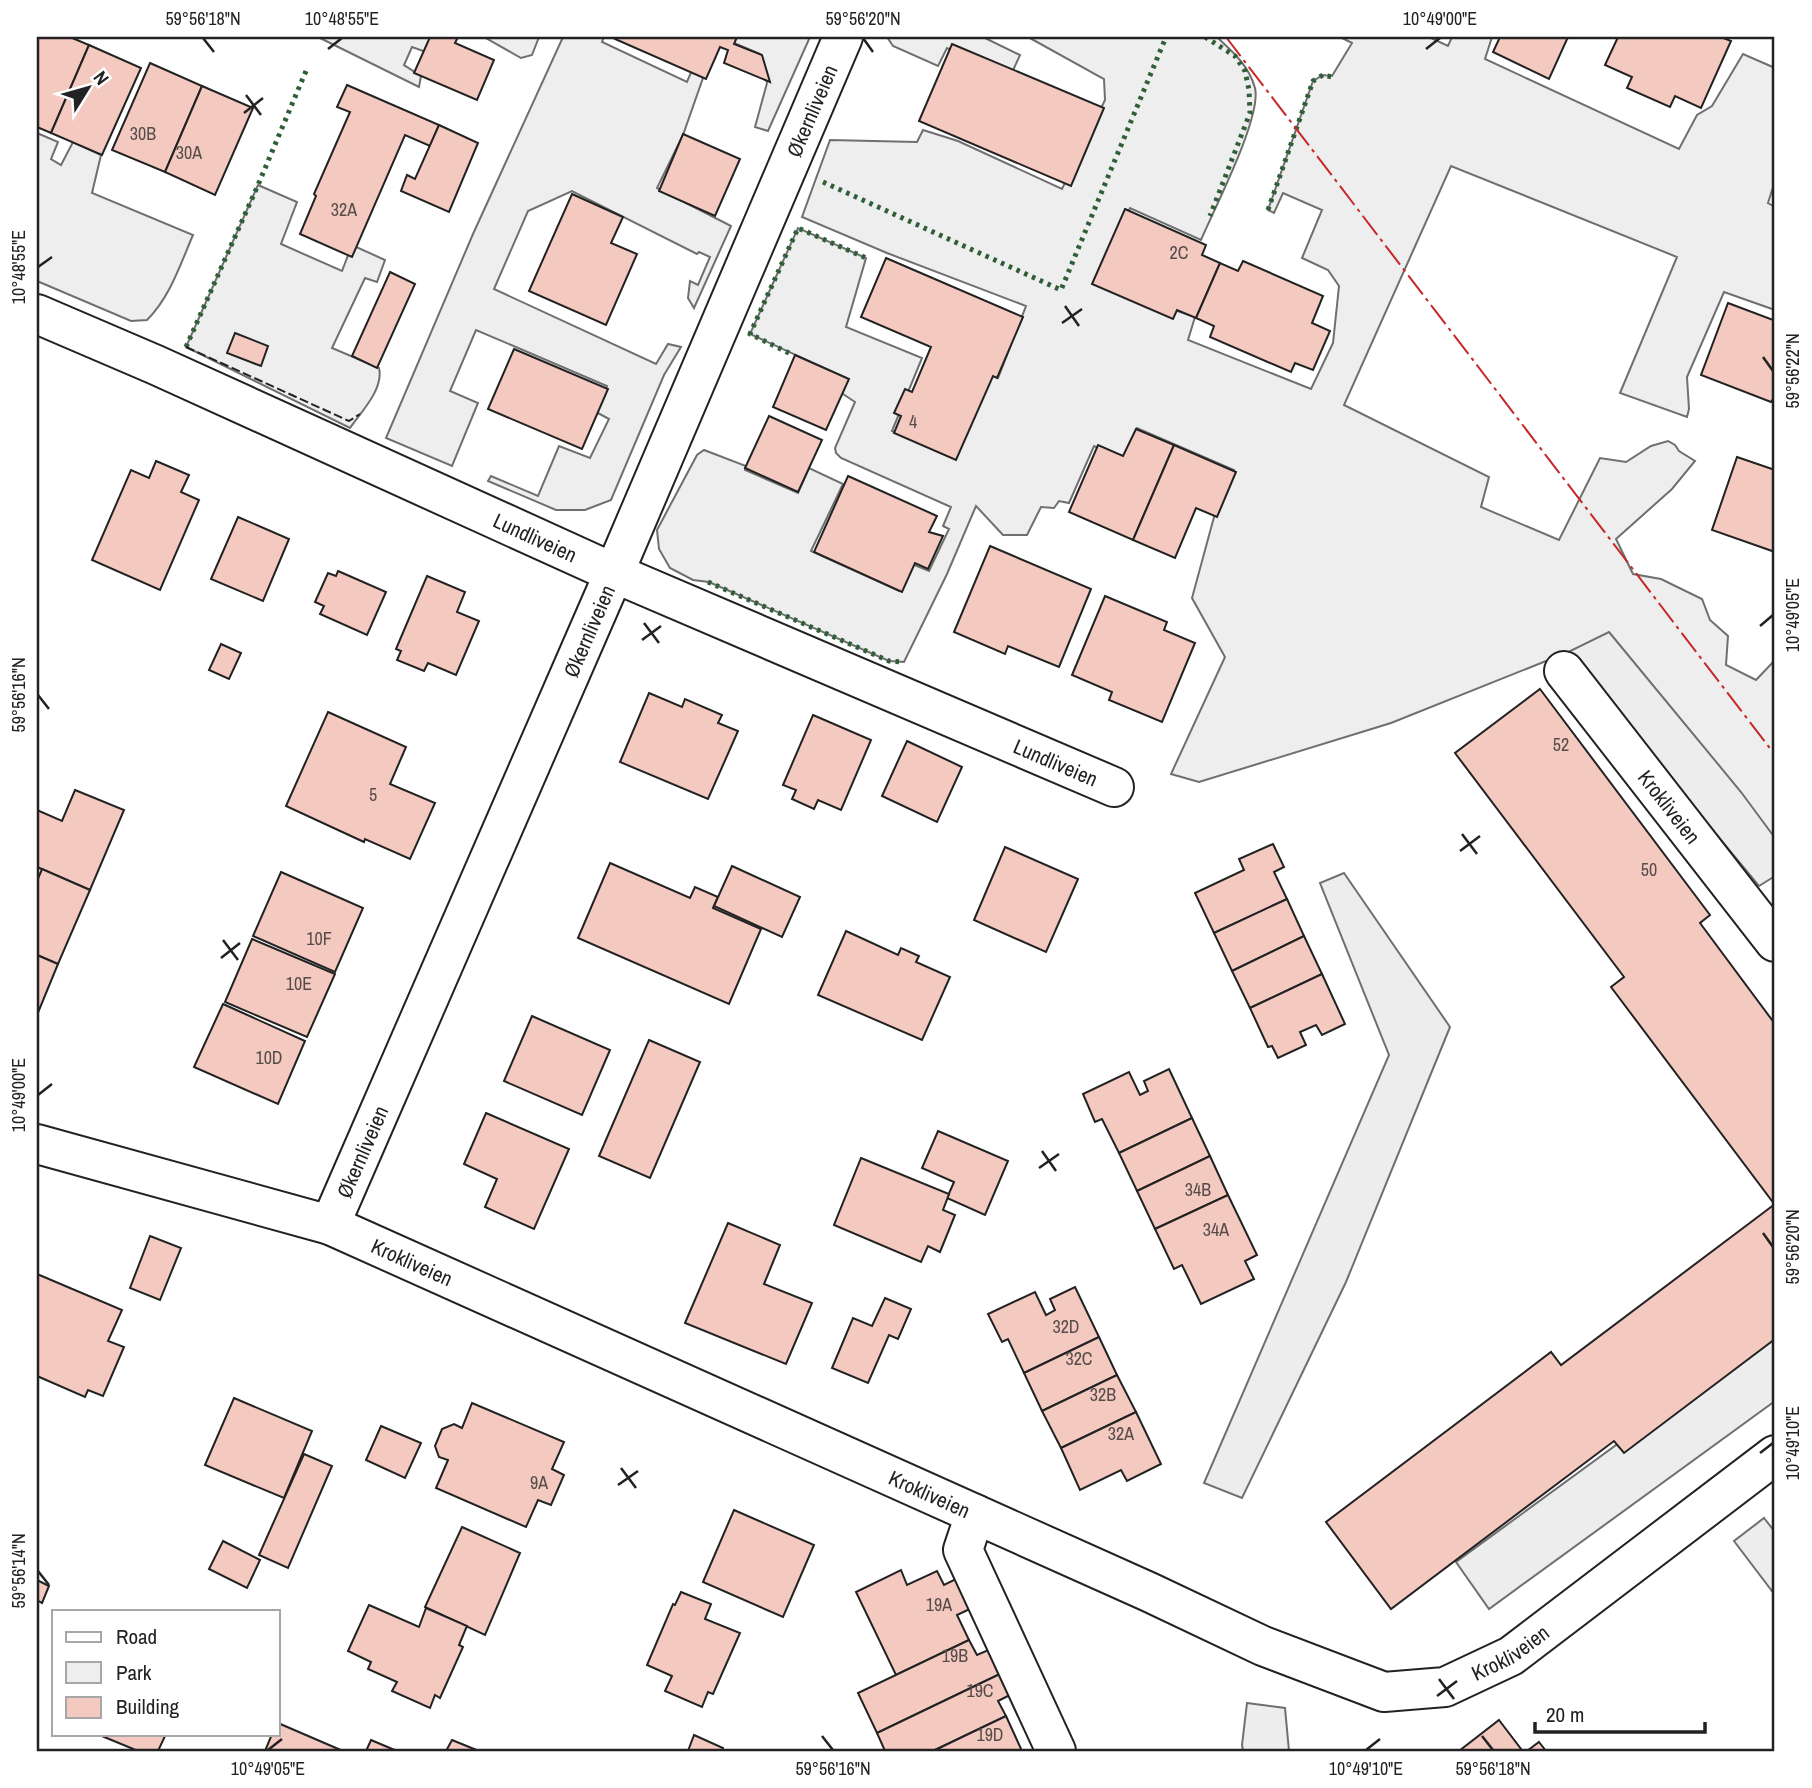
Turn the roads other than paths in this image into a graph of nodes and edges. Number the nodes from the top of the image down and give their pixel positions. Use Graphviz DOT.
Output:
graph roads {
  1 [pos="843,37"];
  2 [pos="37,314"];
  3 [pos="614,573"];
  4 [pos="1564,671"];
  5 [pos="1114,787"];
  6 [pos="1775,942"];
  7 [pos="37,1144"];
  8 [pos="330,1225"];
  9 [pos="1775,1455"];
  10 [pos="975,1514"];
  11 [pos="1056,1751"];
  1 -- 3 [label="street, Økernliveien"];
  2 -- 3 [label="street, Lundliveien"];
  3 -- 5 [label="street, Lundliveien"];
  3 -- 8 [label="street, Økernliveien"];
  4 -- 6 [label="street, Krokliveien"];
  7 -- 8 [label="street, Krokliveien"];
  8 -- 10 [label="street, Krokliveien"];
  9 -- 10 [label="street, Krokliveien"];
  10 -- 11 [label="street"];
}
